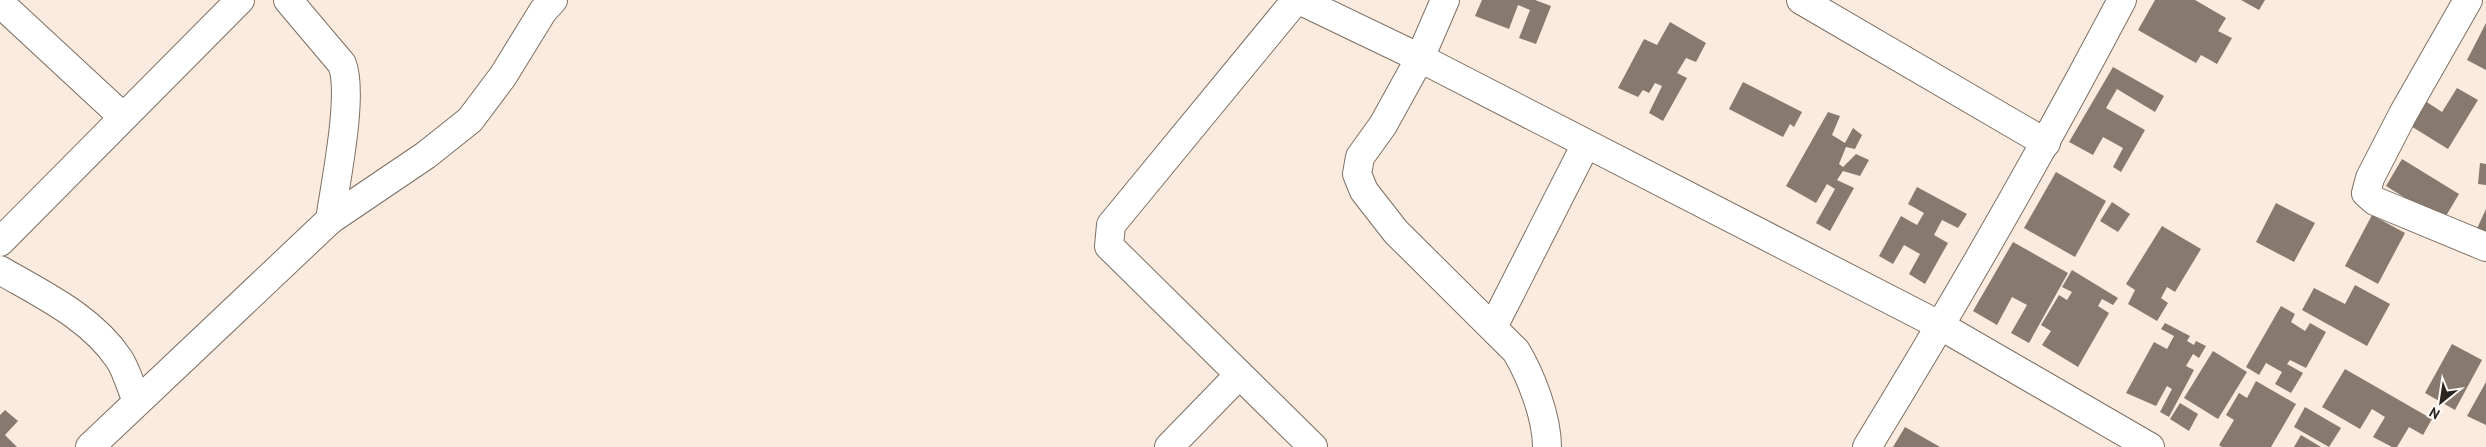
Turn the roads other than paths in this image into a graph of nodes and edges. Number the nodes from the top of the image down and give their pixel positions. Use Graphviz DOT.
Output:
graph roads {
  1 [pos="240,0"];
  2 [pos="288,0"];
  3 [pos="553,0"];
  4 [pos="1298,0"];
  5 [pos="1445,0"];
  6 [pos="1801,0"];
  7 [pos="2122,0"];
  8 [pos="2468,0"];
  9 [pos="0,3"];
  10 [pos="1420,58"];
  11 [pos="123,117"];
  12 [pos="2046,143"];
  13 [pos="1586,144"];
  14 [pos="330,220"];
  15 [pos="0,242"];
  16 [pos="2486,247"];
  17 [pos="0,270"];
  18 [pos="1941,326"];
  19 [pos="1493,327"];
  20 [pos="1239,375"];
  21 [pos="137,401"];
  22 [pos="2108,437"];
  23 [pos="1554,443"];
  24 [pos="90,447"];
  25 [pos="1169,447"];
  26 [pos="1313,447"];
  27 [pos="1867,447"];
  28 [pos="2150,447"];
  1 -- 11 [label="street"];
  2 -- 14 [label="street"];
  3 -- 14 [label="street"];
  4 -- 10 [label="street"];
  4 -- 20 [label="street"];
  5 -- 10 [label="street"];
  6 -- 12 [label="street"];
  7 -- 12 [label="street"];
  8 -- 16 [label="street"];
  9 -- 11 [label="street"];
  10 -- 13 [label="street"];
  10 -- 19 [label="street"];
  11 -- 15 [label="street"];
  12 -- 18 [label="street"];
  13 -- 18 [label="street"];
  13 -- 19 [label="street"];
  14 -- 21 [label="street"];
  17 -- 21 [label="street"];
  18 -- 22 [label="street"];
  18 -- 27 [label="street"];
  19 -- 23 [label="street"];
  20 -- 25 [label="street"];
  20 -- 26 [label="street"];
  21 -- 24 [label="street"];
  22 -- 28 [label="street"];
}
